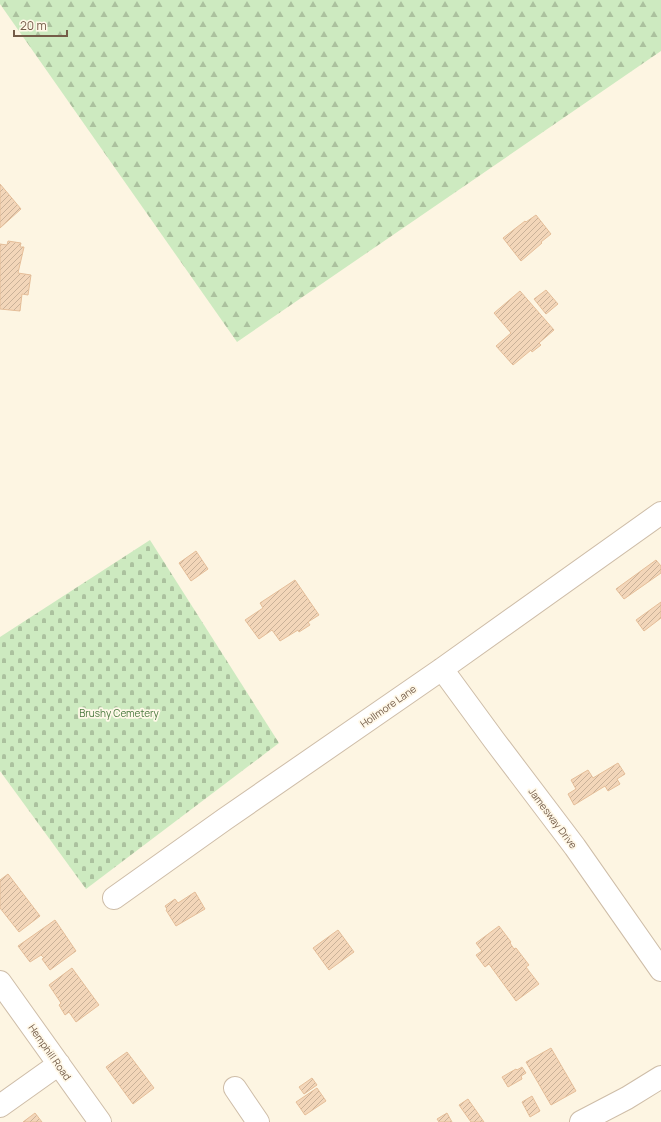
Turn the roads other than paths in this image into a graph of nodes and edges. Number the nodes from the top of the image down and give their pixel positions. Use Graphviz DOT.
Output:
graph roads {
  1 [pos="659,519"];
  2 [pos="442,668"];
  3 [pos="114,898"];
  4 [pos="661,970"];
  5 [pos="0,982"];
  6 [pos="59,1064"];
  7 [pos="661,1077"];
  8 [pos="235,1088"];
  9 [pos="0,1106"];
  10 [pos="100,1122"];
  11 [pos="258,1122"];
  12 [pos="582,1122"];
  1 -- 2 [label="street, Hollmore Lane"];
  2 -- 3 [label="street, Hollmore Lane"];
  2 -- 4 [label="street, Jamesway Drive"];
  5 -- 6 [label="street, Hemphill Road"];
  6 -- 9 [label="street"];
  6 -- 10 [label="street, Hemphill Road"];
  7 -- 12 [label="street"];
  8 -- 11 [label="street"];
}
